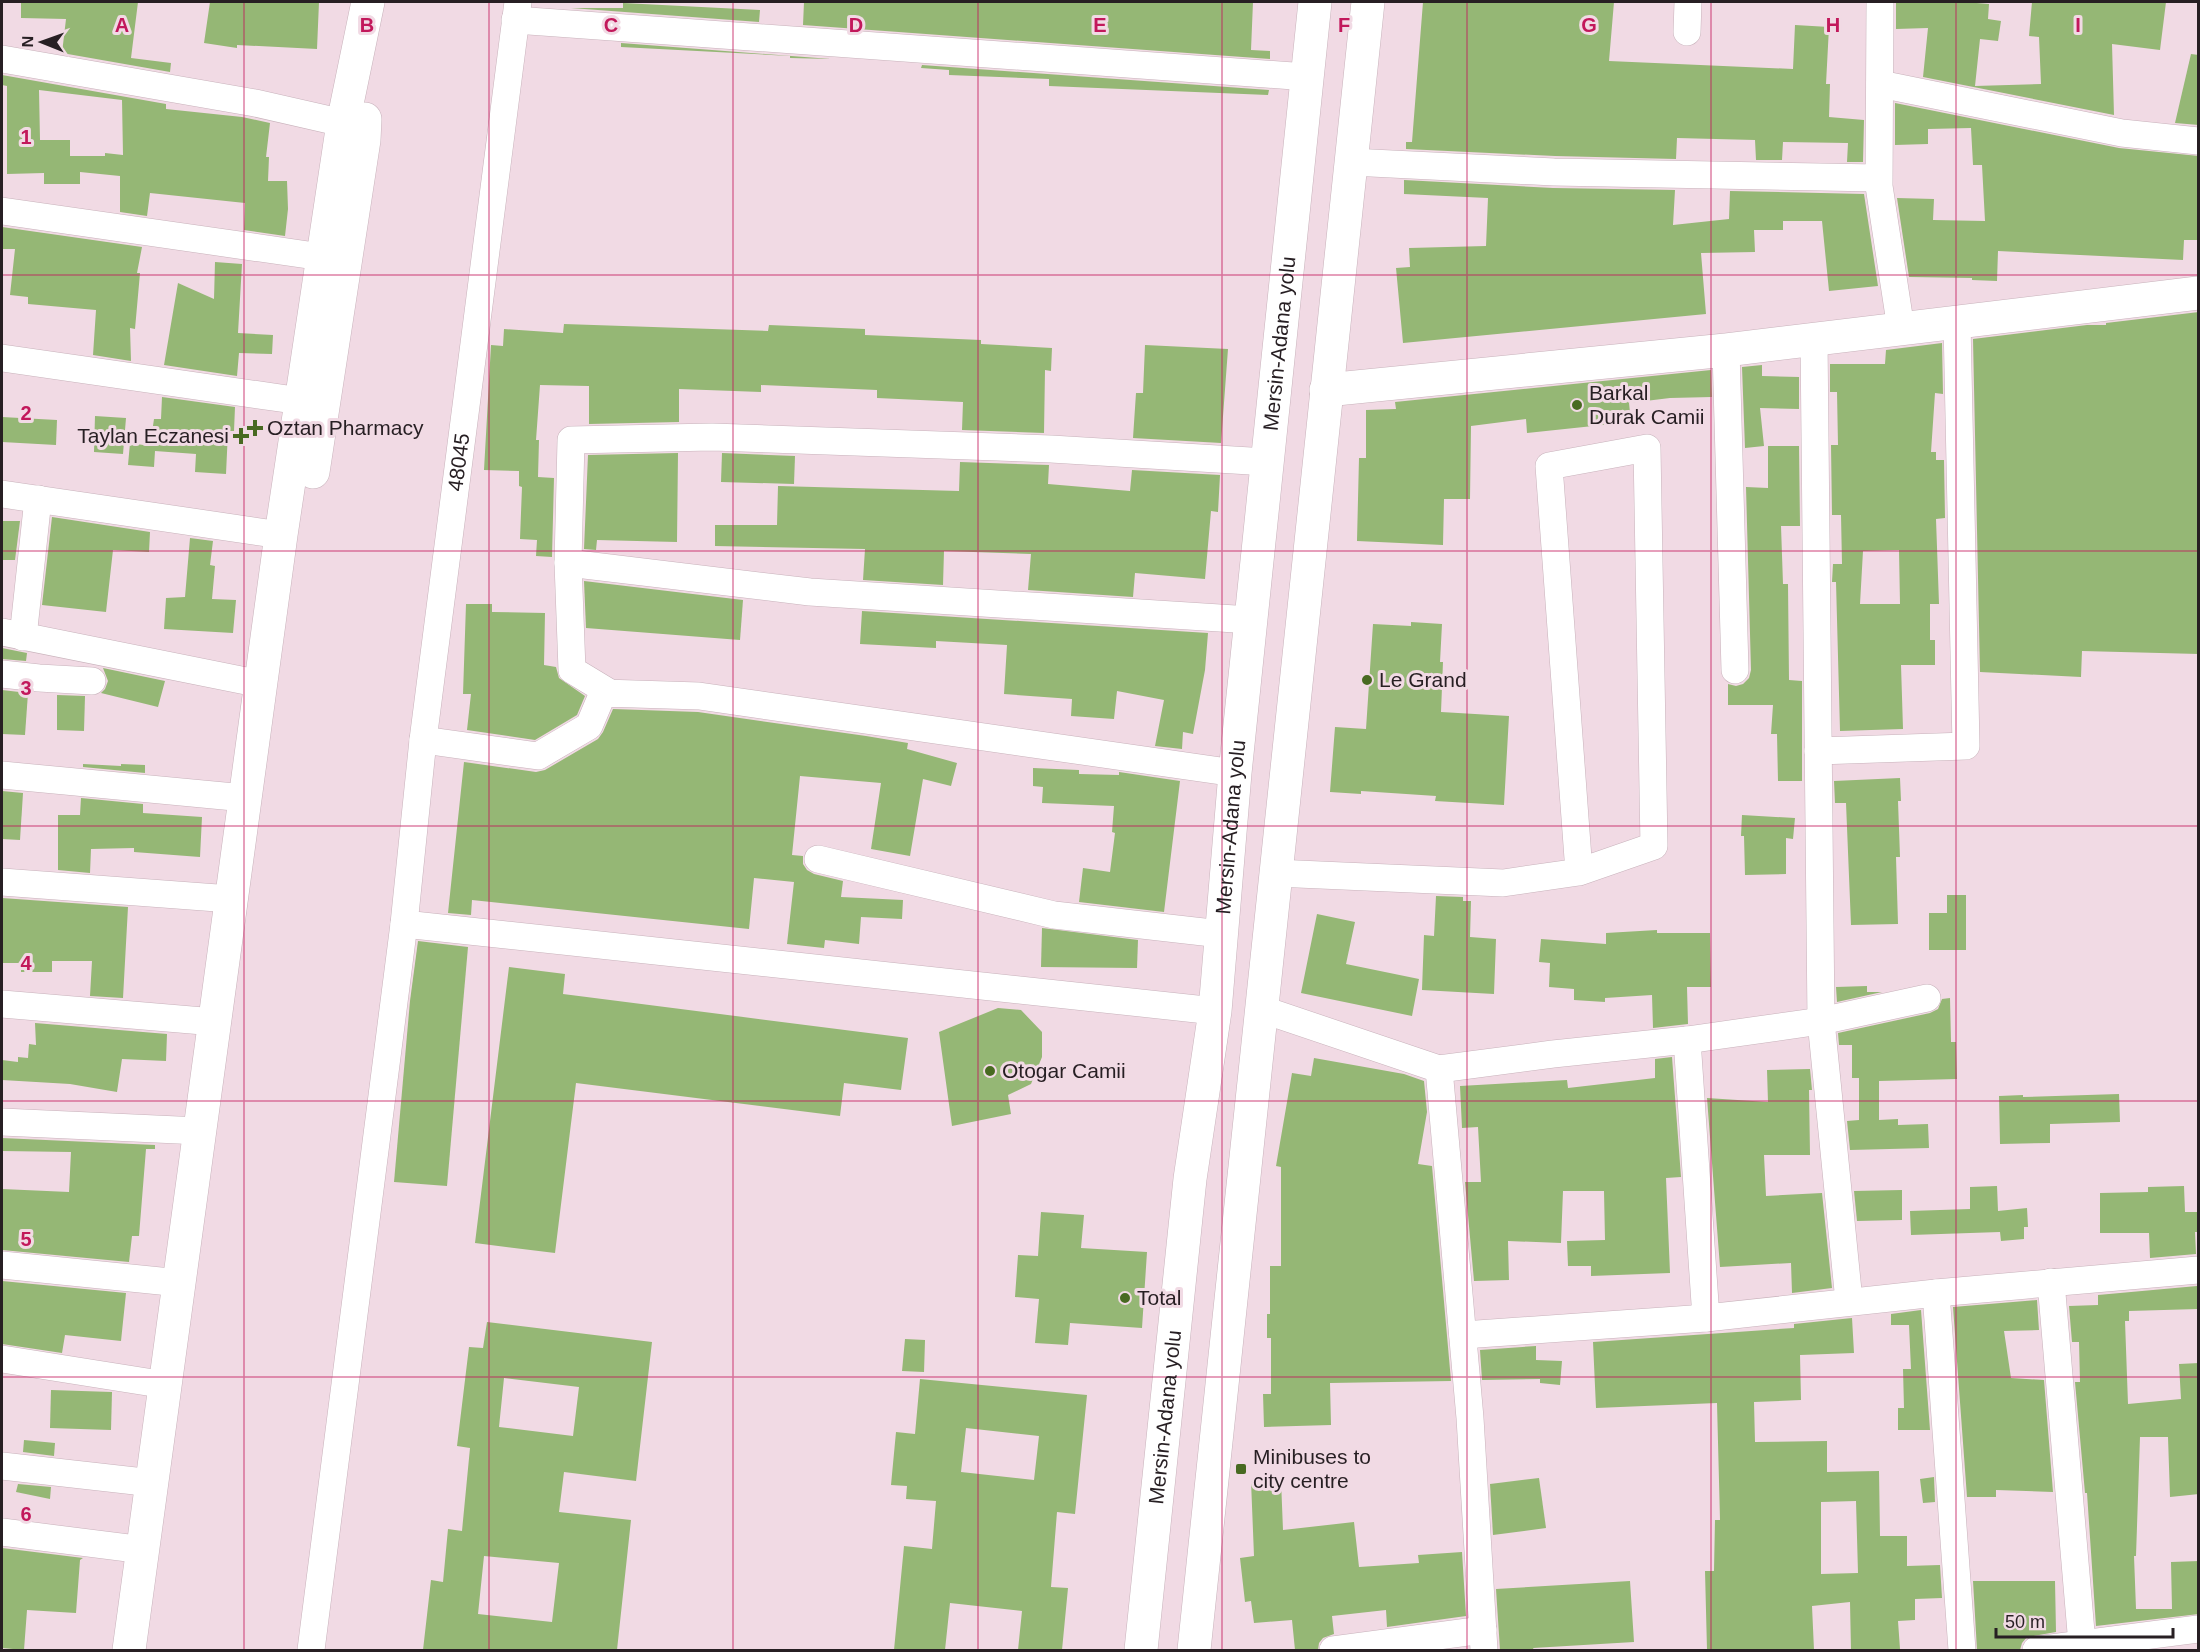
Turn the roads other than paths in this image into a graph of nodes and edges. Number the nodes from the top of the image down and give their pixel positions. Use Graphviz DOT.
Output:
graph roads {
  1 [pos="370,2"];
  2 [pos="1315,2"];
  3 [pos="1368,2"];
  4 [pos="1688,2"];
  5 [pos="1880,2"];
  6 [pos="517,11"];
  7 [pos="1687,32"];
  8 [pos="2,59"];
  9 [pos="1307,77"];
  10 [pos="1880,84"];
  11 [pos="343,123"];
  12 [pos="2199,141"];
  13 [pos="1351,162"];
  14 [pos="1878,178"];
  15 [pos="2,211"];
  16 [pos="322,257"];
  17 [pos="2199,293"];
  18 [pos="1957,322"];
  19 [pos="1901,329"];
  20 [pos="1814,339"];
  21 [pos="1726,350"];
  22 [pos="2,358"];
  23 [pos="1326,390"];
  24 [pos="301,400"];
  25 [pos="1267,462"];
  26 [pos="2,494"];
  27 [pos="38,499"];
  28 [pos="280,535"];
  29 [pos="568,563"];
  30 [pos="1251,620"];
  31 [pos="12,634"];
  32 [pos="1735,670"];
  33 [pos="2,674"];
  34 [pos="92,681"];
  35 [pos="261,684"];
  36 [pos="610,693"];
  37 [pos="423,740"];
  38 [pos="1818,751"];
  39 [pos="1234,773"];
  40 [pos="2,776"];
  41 [pos="245,798"];
  42 [pos="818,859"];
  43 [pos="1578,872"];
  44 [pos="1275,873"];
  45 [pos="2,882"];
  46 [pos="231,899"];
  47 [pos="404,924"];
  48 [pos="1221,934"];
  49 [pos="1927,998"];
  50 [pos="2,1004"];
  51 [pos="1261,1009"];
  52 [pos="1215,1011"];
  53 [pos="1821,1021"];
  54 [pos="215,1022"];
  55 [pos="1687,1040"];
  56 [pos="1439,1069"];
  57 [pos="2,1122"];
  58 [pos="200,1131"];
  59 [pos="2,1265"];
  60 [pos="2199,1270"];
  61 [pos="2051,1282"];
  62 [pos="180,1283"];
  63 [pos="1936,1293"];
  64 [pos="1849,1301"];
  65 [pos="1706,1318"];
  66 [pos="1463,1335"];
  67 [pos="2,1359"];
  68 [pos="166,1385"];
  69 [pos="2,1466"];
  70 [pos="153,1483"];
  71 [pos="2,1532"];
  72 [pos="144,1550"];
  73 [pos="2199,1629"];
  74 [pos="1484,1640"];
  75 [pos="2082,1644"];
  76 [pos="129,1650"];
  77 [pos="152,1650"];
  78 [pos="311,1650"];
  79 [pos="1141,1650"];
  80 [pos="1194,1650"];
  81 [pos="1333,1650"];
  82 [pos="1962,1650"];
  83 [pos="2036,1650"];
  1 -- 11 [label="main road"];
  1 -- 77 [label="main road"];
  2 -- 9 [label="main road, Mersin-Adana yolu"];
  3 -- 13 [label="main road"];
  4 -- 7 [label="street"];
  5 -- 10 [label="street"];
  6 -- 9 [label="street"];
  6 -- 37 [label="street, 48045"];
  8 -- 11 [label="street"];
  9 -- 25 [label="main road, Mersin-Adana yolu"];
  10 -- 12 [label="street"];
  10 -- 14 [label="street"];
  11 -- 16 [label="main road"];
  13 -- 14 [label="street"];
  13 -- 23 [label="main road"];
  14 -- 19 [label="street"];
  15 -- 16 [label="street"];
  16 -- 24 [label="main road"];
  17 -- 18 [label="main road"];
  18 -- 19 [label="main road"];
  18 -- 38 [label="street"];
  19 -- 20 [label="main road"];
  20 -- 21 [label="main road"];
  20 -- 38 [label="street"];
  21 -- 23 [label="main road"];
  21 -- 32 [label="street"];
  22 -- 24 [label="street"];
  23 -- 44 [label="main road"];
  24 -- 28 [label="main road"];
  25 -- 29 [label="street"];
  25 -- 30 [label="main road, Mersin-Adana yolu"];
  26 -- 27 [label="street"];
  27 -- 28 [label="street"];
  27 -- 31 [label="street"];
  28 -- 35 [label="main road"];
  29 -- 30 [label="street"];
  29 -- 36 [label="street"];
  30 -- 39 [label="main road, Mersin-Adana yolu"];
  31 -- 35 [label="street"];
  33 -- 34 [label="street"];
  35 -- 41 [label="main road"];
  36 -- 37 [label="street"];
  36 -- 39 [label="street"];
  37 -- 47 [label="street, 48045"];
  38 -- 53 [label="street"];
  39 -- 48 [label="main road, Mersin-Adana yolu"];
  40 -- 41 [label="street"];
  41 -- 46 [label="main road"];
  42 -- 48 [label="street"];
  43 -- 43 [label="street"];
  43 -- 44 [label="street"];
  44 -- 51 [label="main road"];
  45 -- 46 [label="street"];
  46 -- 54 [label="main road"];
  47 -- 52 [label="street"];
  47 -- 78 [label="street, 48045"];
  48 -- 52 [label="main road, Mersin-Adana yolu"];
  49 -- 53 [label="street"];
  50 -- 54 [label="street"];
  51 -- 56 [label="street"];
  51 -- 80 [label="main road"];
  52 -- 79 [label="main road, Mersin-Adana yolu"];
  53 -- 55 [label="street"];
  53 -- 64 [label="street"];
  54 -- 58 [label="main road"];
  55 -- 56 [label="street"];
  55 -- 65 [label="street"];
  56 -- 66 [label="street"];
  57 -- 58 [label="street"];
  58 -- 62 [label="main road"];
  59 -- 62 [label="street"];
  60 -- 61 [label="street"];
  61 -- 63 [label="street"];
  61 -- 75 [label="street"];
  62 -- 68 [label="main road"];
  63 -- 64 [label="street"];
  63 -- 82 [label="street"];
  64 -- 65 [label="street"];
  65 -- 66 [label="street"];
  66 -- 74 [label="street"];
  67 -- 68 [label="street"];
  68 -- 70 [label="main road"];
  69 -- 70 [label="street"];
  70 -- 72 [label="main road"];
  71 -- 72 [label="street"];
  72 -- 76 [label="main road"];
  73 -- 75 [label="street"];
  74 -- 81 [label="street"];
  75 -- 83 [label="street"];
}
